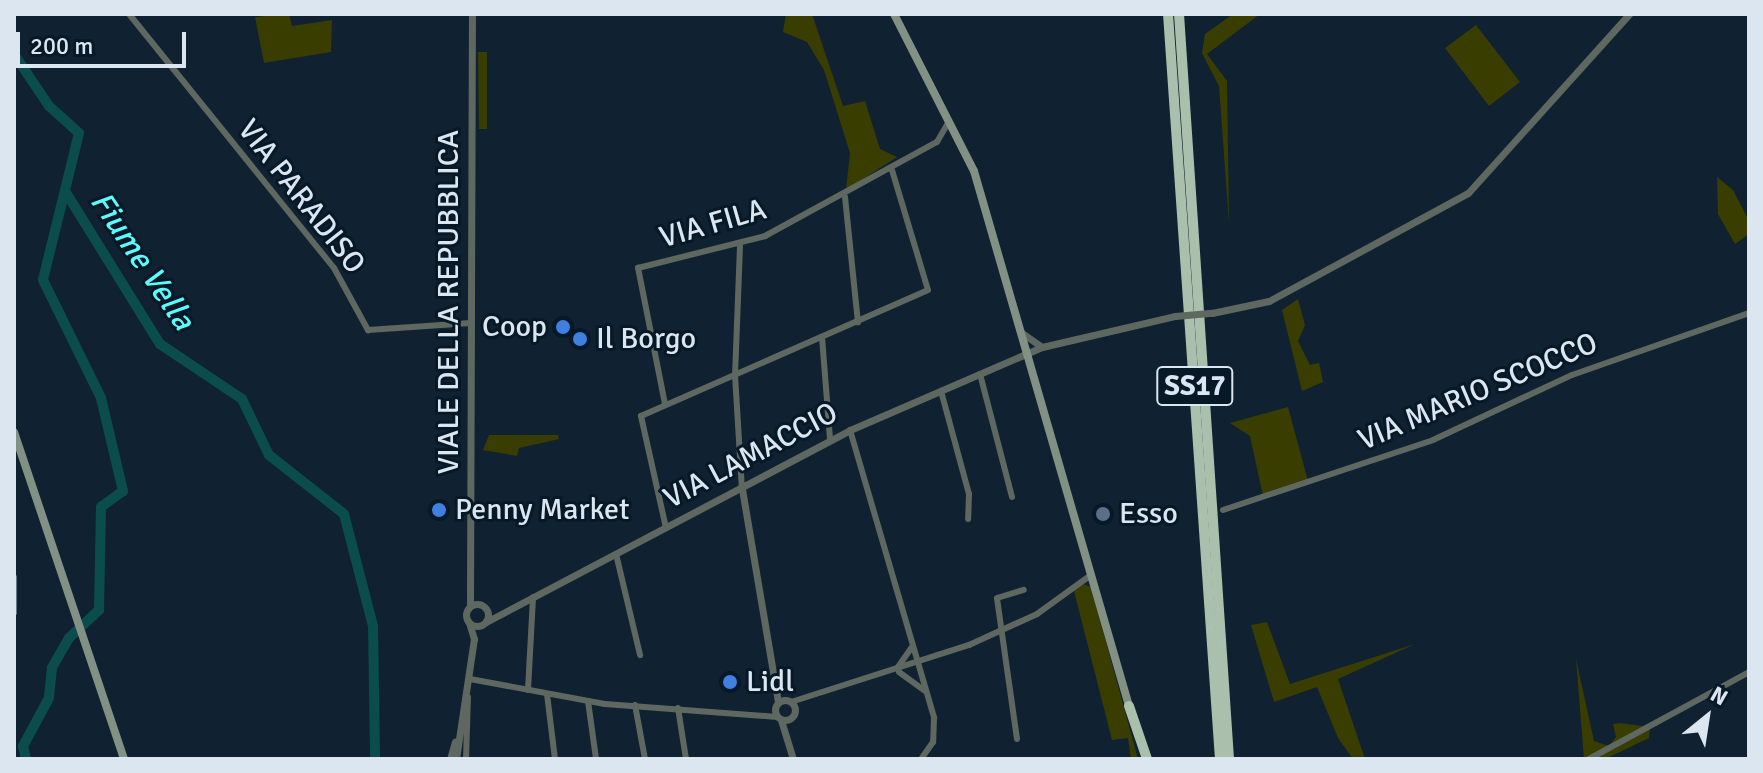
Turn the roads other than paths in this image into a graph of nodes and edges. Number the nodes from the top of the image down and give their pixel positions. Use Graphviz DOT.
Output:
graph roads {
  1 [pos="129,14"];
  2 [pos="472,14"];
  3 [pos="894,14"];
  4 [pos="1168,14"];
  5 [pos="1179,14"];
  6 [pos="1629,14"];
  7 [pos="950,118"];
  8 [pos="892,170"];
  9 [pos="845,197"];
  10 [pos="740,246"];
  11 [pos="1749,313"];
  12 [pos="858,322"];
  13 [pos="471,323"];
  14 [pos="1022,333"];
  15 [pos="822,337"];
  16 [pos="1042,347"];
  17 [pos="1028,353"];
  18 [pos="1033,373"];
  19 [pos="980,374"];
  20 [pos="735,375"];
  21 [pos="941,391"];
  22 [pos="665,404"];
  23 [pos="850,430"];
  24 [pos="14,432"];
  25 [pos="830,439"];
  26 [pos="742,489"];
  27 [pos="1012,497"];
  28 [pos="1223,510"];
  29 [pos="968,519"];
  30 [pos="666,528"];
  31 [pos="616,554"];
  32 [pos="1091,575"];
  33 [pos="474,590"];
  34 [pos="1024,590"];
  35 [pos="533,597"];
  36 [pos="470,605"];
  37 [pos="484,606"];
  38 [pos="501,612"];
  39 [pos="469,623"];
  40 [pos="484,623"];
  41 [pos="1000,631"];
  42 [pos="474,639"];
  43 [pos="912,643"];
  44 [pos="640,655"];
  45 [pos="919,664"];
  46 [pos="897,670"];
  47 [pos="1749,672"];
  48 [pos="470,679"];
  49 [pos="780,688"];
  50 [pos="528,690"];
  51 [pos="547,694"];
  52 [pos="928,696"];
  53 [pos="468,697"];
  54 [pos="804,700"];
  55 [pos="588,701"];
  56 [pos="789,701"];
  57 [pos="635,705"];
  58 [pos="777,705"];
  59 [pos="1129,706"];
  60 [pos="678,708"];
  61 [pos="793,714"];
  62 [pos="762,715"];
  63 [pos="779,718"];
  64 [pos="788,732"];
  65 [pos="461,734"];
  66 [pos="1017,739"];
  67 [pos="124,759"];
  68 [pos="450,759"];
  69 [pos="456,759"];
  70 [pos="466,759"];
  71 [pos="555,759"];
  72 [pos="596,759"];
  73 [pos="645,759"];
  74 [pos="686,759"];
  75 [pos="793,759"];
  76 [pos="921,759"];
  77 [pos="1139,759"];
  78 [pos="1147,759"];
  79 [pos="1220,759"];
  80 [pos="1229,759"];
  81 [pos="1589,759"];
  1 -- 13 [label="street, VIA PARADISO"];
  2 -- 13 [label="street, VIALE DELLA REPUBBLICA"];
  3 -- 7 [label="main road"];
  4 -- 79 [label="highway, SS17"];
  5 -- 80 [label="highway, SS17"];
  6 -- 16 [label="street, VIA LAMACCIO, bridge"];
  7 -- 8 [label="street, VIA FILA"];
  7 -- 14 [label="main road"];
  8 -- 9 [label="street, VIA FILA"];
  8 -- 12 [label="street"];
  9 -- 10 [label="street, VIA FILA"];
  9 -- 12 [label="street"];
  10 -- 20 [label="street"];
  10 -- 22 [label="street, VIA FILA"];
  11 -- 28 [label="street, VIA MARIO SCOCCO"];
  12 -- 15 [label="street"];
  13 -- 33 [label="street, VIALE DELLA REPUBBLICA"];
  14 -- 16 [label="street"];
  14 -- 17 [label="main road"];
  15 -- 20 [label="street"];
  15 -- 25 [label="street"];
  16 -- 17 [label="street, VIA LAMACCIO"];
  16 -- 18 [label="street"];
  17 -- 18 [label="main road"];
  17 -- 19 [label="street, VIA LAMACCIO"];
  18 -- 32 [label="main road"];
  19 -- 21 [label="street, VIA LAMACCIO"];
  19 -- 27 [label="street"];
  20 -- 22 [label="street"];
  20 -- 26 [label="street"];
  21 -- 23 [label="street, VIA LAMACCIO"];
  21 -- 29 [label="street"];
  22 -- 30 [label="street"];
  23 -- 25 [label="street, VIA LAMACCIO"];
  23 -- 43 [label="street"];
  24 -- 67 [label="main road"];
  25 -- 26 [label="street, VIA LAMACCIO"];
  26 -- 30 [label="street, VIA LAMACCIO"];
  26 -- 49 [label="street"];
  30 -- 31 [label="street, VIA LAMACCIO"];
  31 -- 35 [label="street, VIA LAMACCIO"];
  31 -- 44 [label="street"];
  32 -- 41 [label="street"];
  32 -- 59 [label="main road"];
  33 -- 36 [label="street, VIALE DELLA REPUBBLICA"];
  33 -- 37 [label="street, VIALE DELLA REPUBBLICA"];
  34 -- 41 [label="street"];
  35 -- 38 [label="street, VIA LAMACCIO"];
  35 -- 50 [label="street"];
  36 -- 37 [label="street"];
  36 -- 39 [label="street, VIALE DELLA REPUBBLICA"];
  37 -- 38 [label="street"];
  37 -- 40 [label="street"];
  38 -- 40 [label="street, VIA LAMACCIO"];
  39 -- 40 [label="street"];
  39 -- 42 [label="street"];
  40 -- 42 [label="street"];
  41 -- 45 [label="street"];
  41 -- 66 [label="street"];
  42 -- 48 [label="street"];
  43 -- 45 [label="street"];
  43 -- 46 [label="street"];
  45 -- 46 [label="street"];
  45 -- 52 [label="street"];
  46 -- 52 [label="street"];
  46 -- 54 [label="street"];
  47 -- 81 [label="street"];
  48 -- 50 [label="street"];
  48 -- 53 [label="street"];
  49 -- 56 [label="street"];
  49 -- 58 [label="street"];
  50 -- 51 [label="street"];
  51 -- 55 [label="street"];
  51 -- 71 [label="street"];
  52 -- 76 [label="street"];
  53 -- 65 [label="street"];
  53 -- 70 [label="street"];
  54 -- 56 [label="street"];
  54 -- 61 [label="street"];
  55 -- 57 [label="street"];
  55 -- 72 [label="street"];
  56 -- 58 [label="street"];
  56 -- 61 [label="street"];
  57 -- 60 [label="street"];
  57 -- 73 [label="street"];
  58 -- 62 [label="street"];
  58 -- 63 [label="street"];
  59 -- 77 [label="highway"];
  59 -- 78 [label="highway"];
  60 -- 62 [label="street"];
  60 -- 74 [label="street"];
  61 -- 63 [label="street"];
  61 -- 64 [label="street"];
  62 -- 63 [label="street"];
  63 -- 64 [label="street"];
  64 -- 75 [label="street"];
  65 -- 68 [label="street"];
  65 -- 69 [label="street"];
}
